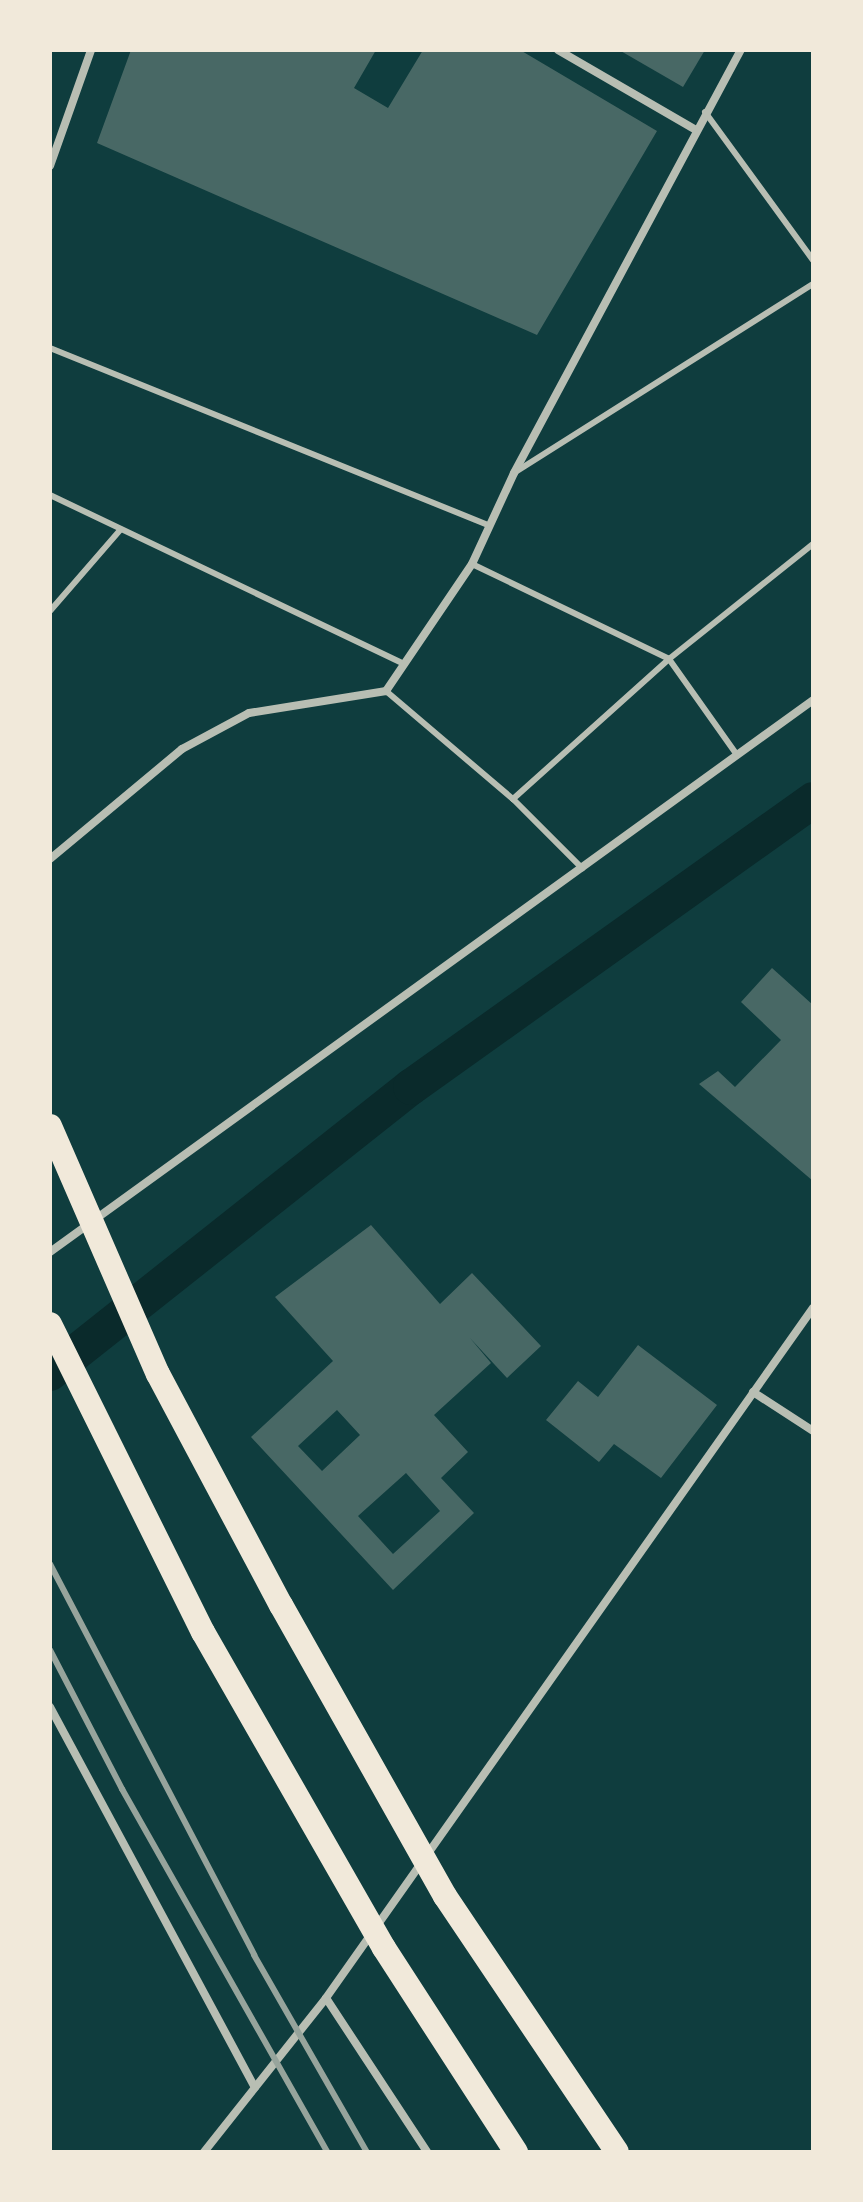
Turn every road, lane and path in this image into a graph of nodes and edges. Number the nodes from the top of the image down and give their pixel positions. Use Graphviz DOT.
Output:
graph roads {
  1 [pos="91,50"];
  2 [pos="558,50"];
  3 [pos="741,50"];
  4 [pos="705,112"];
  5 [pos="696,130"];
  6 [pos="50,166"];
  7 [pos="813,260"];
  8 [pos="813,284"];
  9 [pos="50,348"];
  10 [pos="514,473"];
  11 [pos="50,495"];
  12 [pos="489,525"];
  13 [pos="121,529"];
  14 [pos="813,544"];
  15 [pos="472,564"];
  16 [pos="50,611"];
  17 [pos="669,659"];
  18 [pos="405,664"];
  19 [pos="386,691"];
  20 [pos="813,700"];
  21 [pos="737,755"];
  22 [pos="513,799"];
  23 [pos="50,859"];
  24 [pos="582,868"];
  25 [pos="50,1126"];
  26 [pos="50,1252"];
  27 [pos="813,1308"];
  28 [pos="50,1324"];
  29 [pos="753,1392"];
  30 [pos="813,1431"];
  31 [pos="50,1707"];
  32 [pos="326,1998"];
  33 [pos="255,2087"];
  34 [pos="204,2152"];
  35 [pos="427,2152"];
  36 [pos="516,2152"];
  37 [pos="617,2152"];
  1 -- 6 [label="street"];
  2 -- 5 [label="street"];
  3 -- 4 [label="street"];
  4 -- 5 [label="street"];
  4 -- 7 [label="lane"];
  5 -- 10 [label="street"];
  8 -- 10 [label="lane"];
  9 -- 12 [label="lane"];
  10 -- 12 [label="street"];
  11 -- 13 [label="lane"];
  12 -- 15 [label="street"];
  13 -- 16 [label="lane"];
  13 -- 18 [label="lane"];
  14 -- 17 [label="lane"];
  15 -- 17 [label="lane"];
  15 -- 18 [label="street"];
  17 -- 21 [label="lane"];
  17 -- 22 [label="lane"];
  18 -- 19 [label="street"];
  19 -- 22 [label="lane"];
  19 -- 23 [label="street"];
  20 -- 21 [label="street"];
  21 -- 24 [label="street"];
  22 -- 24 [label="lane"];
  24 -- 26 [label="street"];
  25 -- 37 [label="highway"];
  27 -- 29 [label="street"];
  28 -- 36 [label="highway"];
  29 -- 30 [label="street"];
  29 -- 32 [label="street"];
  31 -- 33 [label="street"];
  32 -- 33 [label="street"];
  32 -- 35 [label="street"];
  33 -- 34 [label="street"];
}
